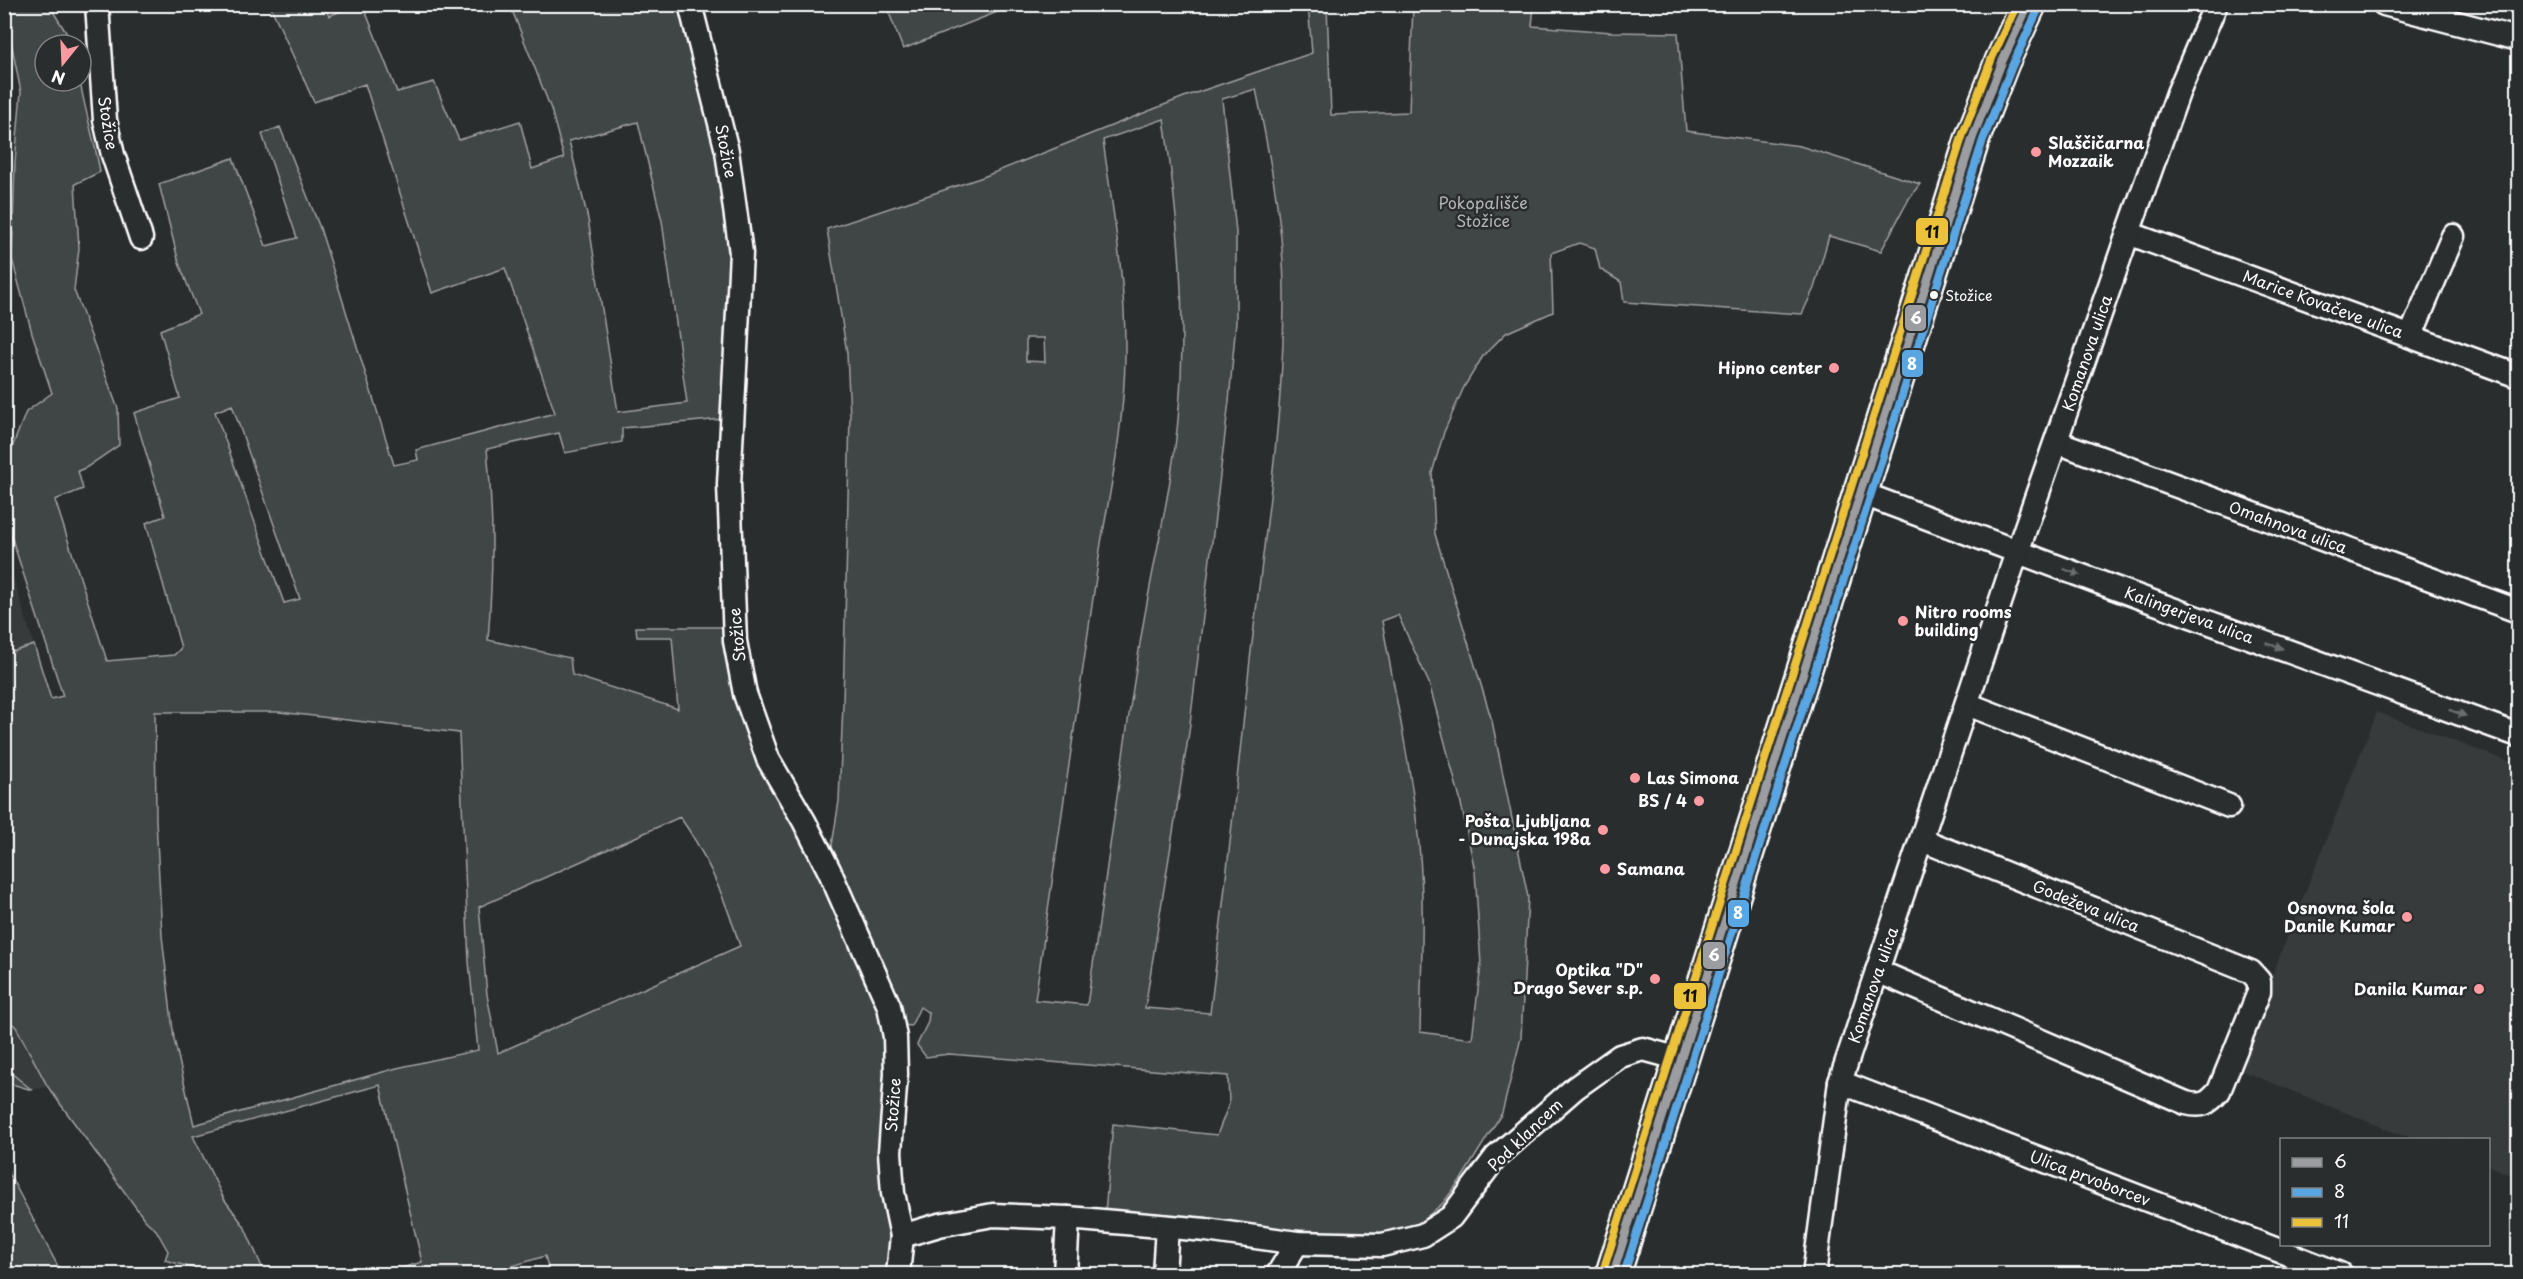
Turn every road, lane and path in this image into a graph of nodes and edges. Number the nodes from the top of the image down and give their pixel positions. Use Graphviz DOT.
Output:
graph roads {
  1 [pos="97,4"];
  2 [pos="690,4"];
  3 [pos="2029,4"];
  4 [pos="2216,4"];
  5 [pos="2384,4"];
  6 [pos="2518,39"];
  7 [pos="2128,233"];
  8 [pos="2452,236"];
  9 [pos="141,238"];
  10 [pos="2411,335"];
  11 [pos="2518,376"];
  12 [pos="2056,442"];
  13 [pos="1861,493"];
  14 [pos="2017,552"];
  15 [pos="2518,611"];
  16 [pos="1967,704"];
  17 [pos="2518,735"];
  18 [pos="2229,806"];
  19 [pos="1922,840"];
  20 [pos="1877,971"];
  21 [pos="1680,1059"];
  22 [pos="1840,1082"];
  23 [pos="1068,1218"];
  24 [pos="1167,1227"];
  25 [pos="902,1236"];
  26 [pos="1297,1243"];
  27 [pos="898,1275"];
  28 [pos="1065,1275"];
  29 [pos="1164,1275"];
  30 [pos="1278,1275"];
  31 [pos="1613,1275"];
  32 [pos="1814,1275"];
  33 [pos="2340,1275"];
  1 -- 9 [label="street, Stožice"];
  2 -- 25 [label="street, Stožice"];
  3 -- 13 [label="main road"];
  4 -- 7 [label="street, Komanova ulica"];
  5 -- 6 [label="street"];
  7 -- 10 [label="street, Marice Kovačeve ulica"];
  7 -- 12 [label="street, Komanova ulica"];
  8 -- 10 [label="street"];
  10 -- 11 [label="street, Marice Kovačeve ulica"];
  12 -- 14 [label="street, Komanova ulica"];
  12 -- 15 [label="street, Omahnova ulica"];
  13 -- 14 [label="street, Kalingerjeva ulica"];
  13 -- 21 [label="main road"];
  14 -- 16 [label="street, Komanova ulica"];
  14 -- 17 [label="street, Kalingerjeva ulica, one-way"];
  16 -- 18 [label="street"];
  16 -- 19 [label="street, Komanova ulica"];
  19 -- 20 [label="street, Komanova ulica"];
  19 -- 20 [label="street, Godeževa ulica"];
  20 -- 22 [label="street, Komanova ulica"];
  21 -- 26 [label="street, Pod klancem"];
  21 -- 31 [label="main road"];
  22 -- 32 [label="street, Komanova ulica"];
  22 -- 33 [label="street, Ulica prvoborcev"];
  23 -- 24 [label="street, Pod klancem"];
  23 -- 25 [label="street, Pod klancem"];
  23 -- 28 [label="street"];
  24 -- 26 [label="street, Pod klancem"];
  24 -- 29 [label="street"];
  25 -- 27 [label="street, Stožice"];
  26 -- 30 [label="street"];
}
